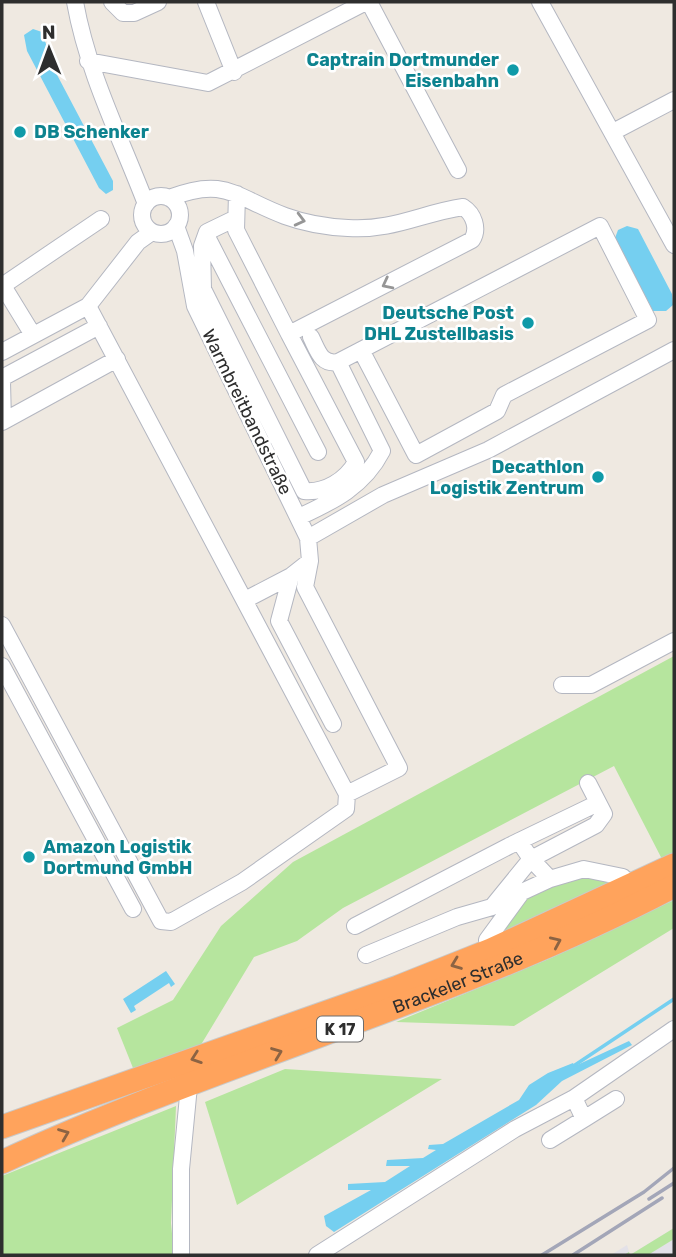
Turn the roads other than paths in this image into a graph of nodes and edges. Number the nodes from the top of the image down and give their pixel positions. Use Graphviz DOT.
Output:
graph roads {
  1 [pos="75,2"];
  2 [pos="112,2"];
  3 [pos="158,2"];
  4 [pos="206,2"];
  5 [pos="367,2"];
  6 [pos="540,2"];
  7 [pos="337,9"];
  8 [pos="88,61"];
  9 [pos="234,72"];
  10 [pos="674,100"];
  11 [pos="613,132"];
  12 [pos="458,170"];
  13 [pos="209,188"];
  14 [pos="237,194"];
  15 [pos="154,203"];
  16 [pos="236,218"];
  17 [pos="101,219"];
  18 [pos="168,226"];
  19 [pos="206,234"];
  20 [pos="674,245"];
  21 [pos="122,260"];
  22 [pos="2,286"];
  23 [pos="88,306"];
  24 [pos="99,326"];
  25 [pos="289,334"];
  26 [pos="33,335"];
  27 [pos="311,337"];
  28 [pos="361,350"];
  29 [pos="674,350"];
  30 [pos="2,352"];
  31 [pos="117,359"];
  32 [pos="338,362"];
  33 [pos="2,380"];
  34 [pos="2,421"];
  35 [pos="318,452"];
  36 [pos="297,495"];
  37 [pos="299,517"];
  38 [pos="308,537"];
  39 [pos="310,561"];
  40 [pos="291,576"];
  41 [pos="245,600"];
  42 [pos="2,625"];
  43 [pos="674,641"];
  44 [pos="2,666"];
  45 [pos="562,685"];
  46 [pos="333,724"];
  47 [pos="588,783"];
  48 [pos="347,794"];
  49 [pos="598,803"];
  50 [pos="519,841"];
  51 [pos="531,859"];
  52 [pos="674,865"];
  53 [pos="550,879"];
  54 [pos="674,886"];
  55 [pos="630,887"];
  56 [pos="133,909"];
  57 [pos="355,926"];
  58 [pos="491,950"];
  59 [pos="366,955"];
  60 [pos="674,1029"];
  61 [pos="189,1086"];
  62 [pos="574,1098"];
  63 [pos="616,1099"];
  64 [pos="583,1119"];
  65 [pos="2,1127"];
  66 [pos="550,1140"];
  67 [pos="2,1162"];
  68 [pos="181,1255"];
  69 [pos="317,1255"];
  1 -- 8 [label="street"];
  2 -- 3 [label="street"];
  4 -- 9 [label="street"];
  5 -- 7 [label="street"];
  5 -- 12 [label="street"];
  6 -- 11 [label="street"];
  7 -- 9 [label="street"];
  8 -- 9 [label="street"];
  8 -- 15 [label="street"];
  10 -- 11 [label="street"];
  11 -- 20 [label="street"];
  13 -- 14 [label="street"];
  13 -- 15 [label="street"];
  13 -- 18 [label="street"];
  14 -- 16 [label="street"];
  14 -- 25 [label="street, one-way"];
  15 -- 18 [label="street"];
  15 -- 18 [label="street"];
  15 -- 21 [label="street"];
  16 -- 19 [label="street"];
  16 -- 25 [label="street"];
  17 -- 22 [label="street"];
  18 -- 21 [label="street"];
  18 -- 36 [label="street, Warmbreitbandstraße"];
  19 -- 35 [label="street"];
  19 -- 36 [label="street"];
  21 -- 23 [label="street"];
  22 -- 26 [label="street"];
  23 -- 24 [label="street"];
  23 -- 26 [label="street"];
  24 -- 31 [label="street"];
  24 -- 33 [label="street"];
  25 -- 36 [label="street"];
  26 -- 30 [label="street"];
  27 -- 32 [label="street"];
  28 -- 28 [label="street"];
  28 -- 32 [label="street"];
  29 -- 38 [label="street"];
  31 -- 34 [label="street"];
  31 -- 41 [label="street"];
  32 -- 37 [label="street"];
  33 -- 34 [label="street"];
  36 -- 37 [label="street, Warmbreitbandstraße"];
  37 -- 38 [label="street, Warmbreitbandstraße"];
  38 -- 39 [label="street, Warmbreitbandstraße"];
  39 -- 40 [label="street"];
  39 -- 48 [label="street, Warmbreitbandstraße"];
  40 -- 41 [label="street"];
  40 -- 46 [label="street"];
  41 -- 48 [label="street"];
  42 -- 48 [label="street"];
  43 -- 45 [label="street"];
  44 -- 56 [label="street"];
  47 -- 49 [label="street"];
  49 -- 50 [label="street"];
  49 -- 51 [label="street"];
  50 -- 51 [label="street"];
  50 -- 57 [label="street"];
  51 -- 53 [label="street"];
  51 -- 59 [label="street"];
  52 -- 55 [label="highway, Brackeler Straße / K 17"];
  53 -- 55 [label="street"];
  53 -- 58 [label="street"];
  61 -- 54 [label="highway, Brackeler Straße / K 17, one-way"];
  55 -- 58 [label="highway, Brackeler Straße / K 17"];
  58 -- 65 [label="highway, Brackeler Straße / K 17, one-way"];
  60 -- 62 [label="street"];
  67 -- 61 [label="highway, Brackeler Straße / K 17, one-way"];
  61 -- 68 [label="street"];
  62 -- 64 [label="street"];
  62 -- 69 [label="street"];
  63 -- 64 [label="street"];
  64 -- 66 [label="street"];
}
